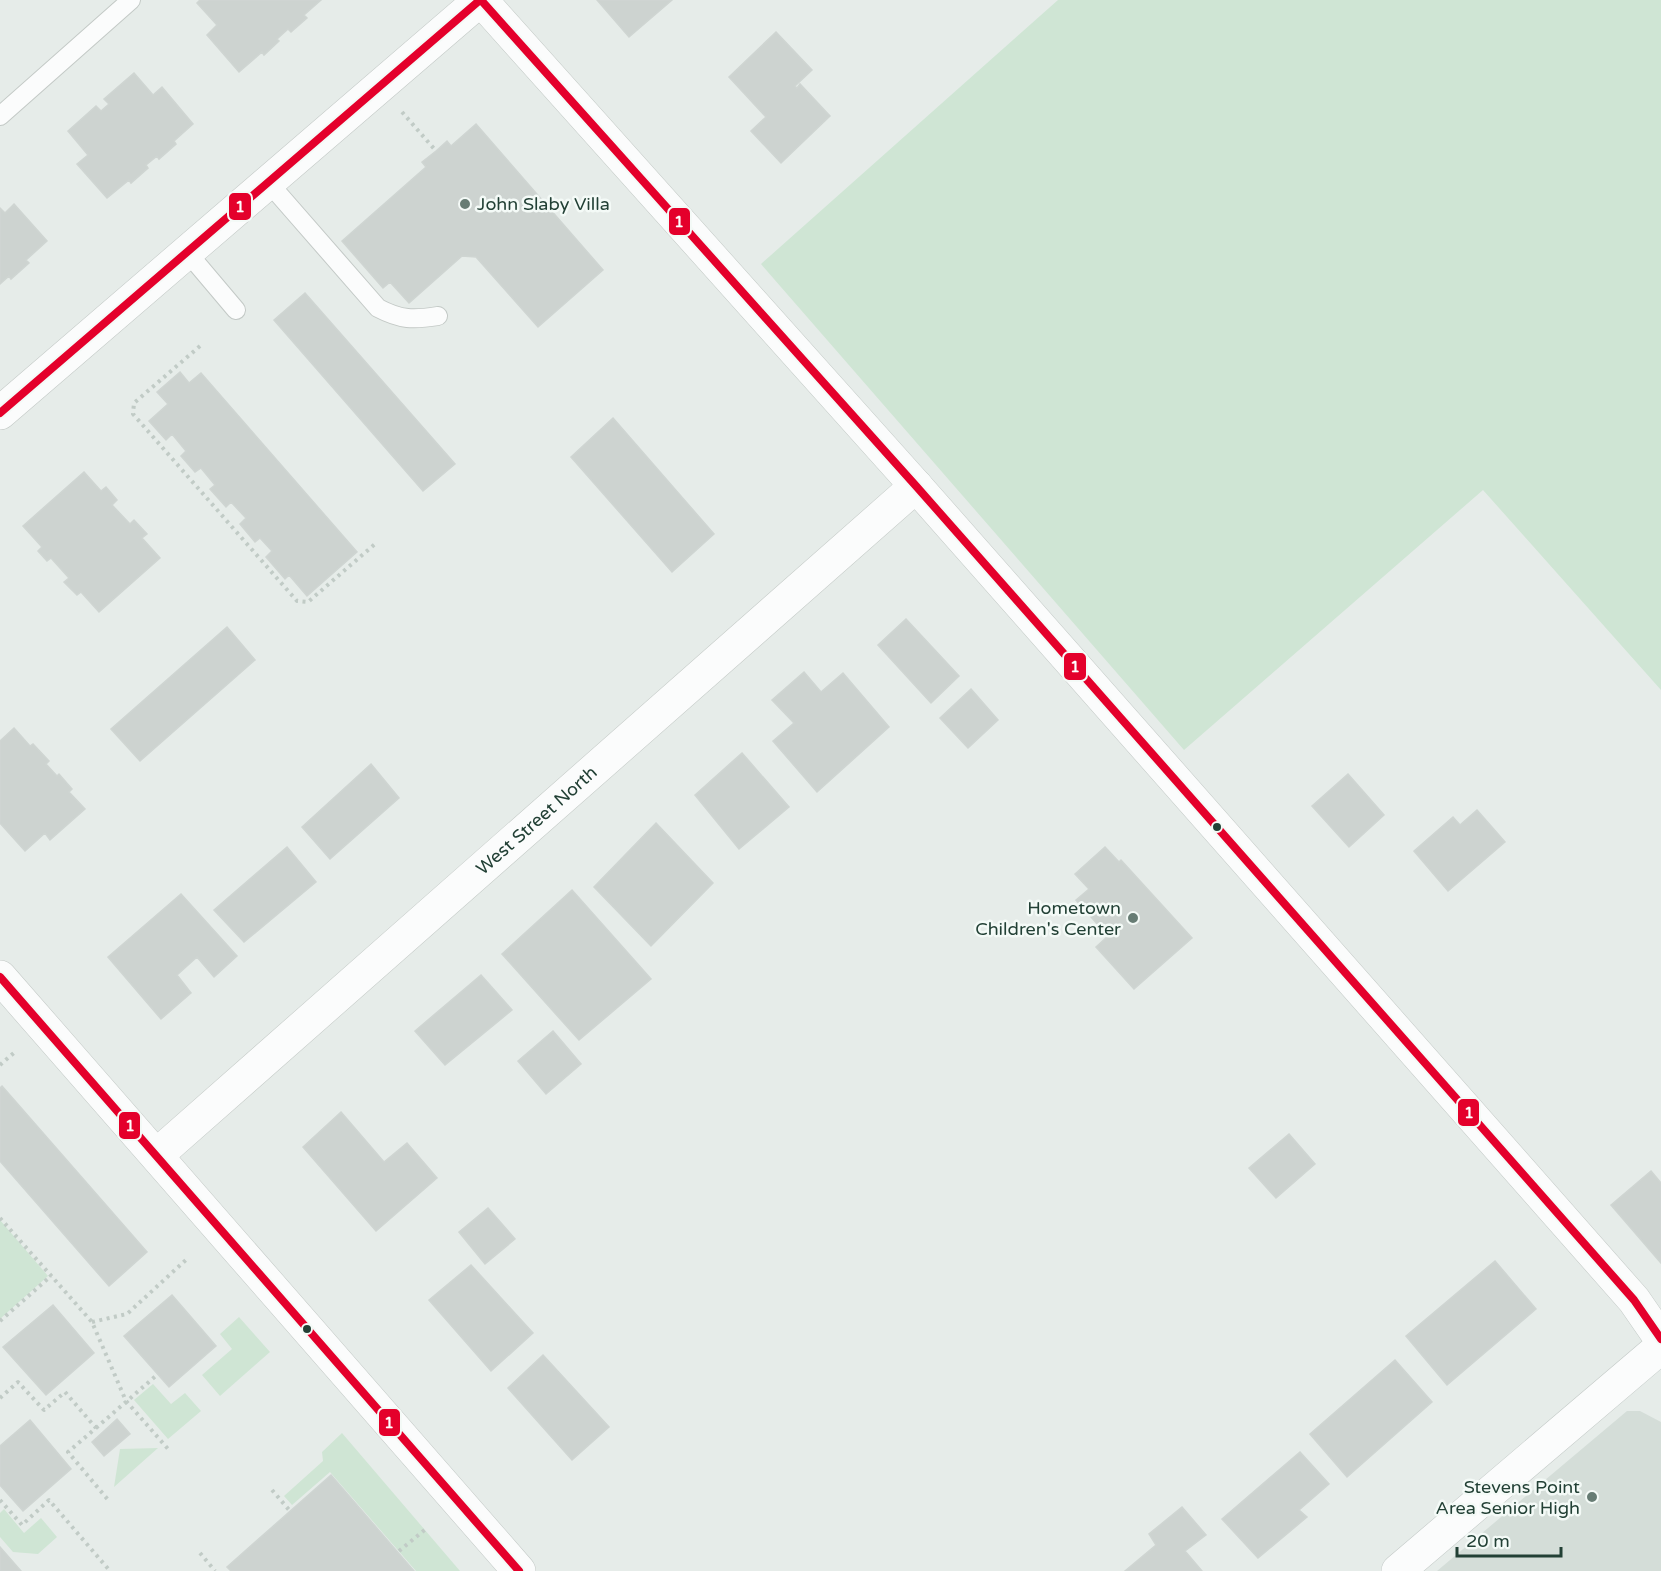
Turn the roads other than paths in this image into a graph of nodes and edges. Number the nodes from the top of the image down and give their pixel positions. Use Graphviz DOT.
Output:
graph roads {
  1 [pos="131,0"];
  2 [pos="481,0"];
  3 [pos="0,117"];
  4 [pos="268,182"];
  5 [pos="187,252"];
  6 [pos="236,310"];
  7 [pos="438,316"];
  8 [pos="0,413"];
  9 [pos="916,486"];
  10 [pos="0,977"];
  11 [pos="157,1155"];
  12 [pos="1661,1339"];
  13 [pos="1661,1347"];
  14 [pos="519,1571"];
  15 [pos="1398,1571"];
  1 -- 3 [label="lane"];
  2 -- 4 [label="street"];
  2 -- 9 [label="street"];
  4 -- 5 [label="street"];
  4 -- 7 [label="lane"];
  5 -- 6 [label="lane"];
  5 -- 8 [label="street"];
  9 -- 11 [label="street, West Street North"];
  9 -- 12 [label="street"];
  10 -- 11 [label="street"];
  11 -- 14 [label="street"];
  13 -- 15 [label="street"];
}
